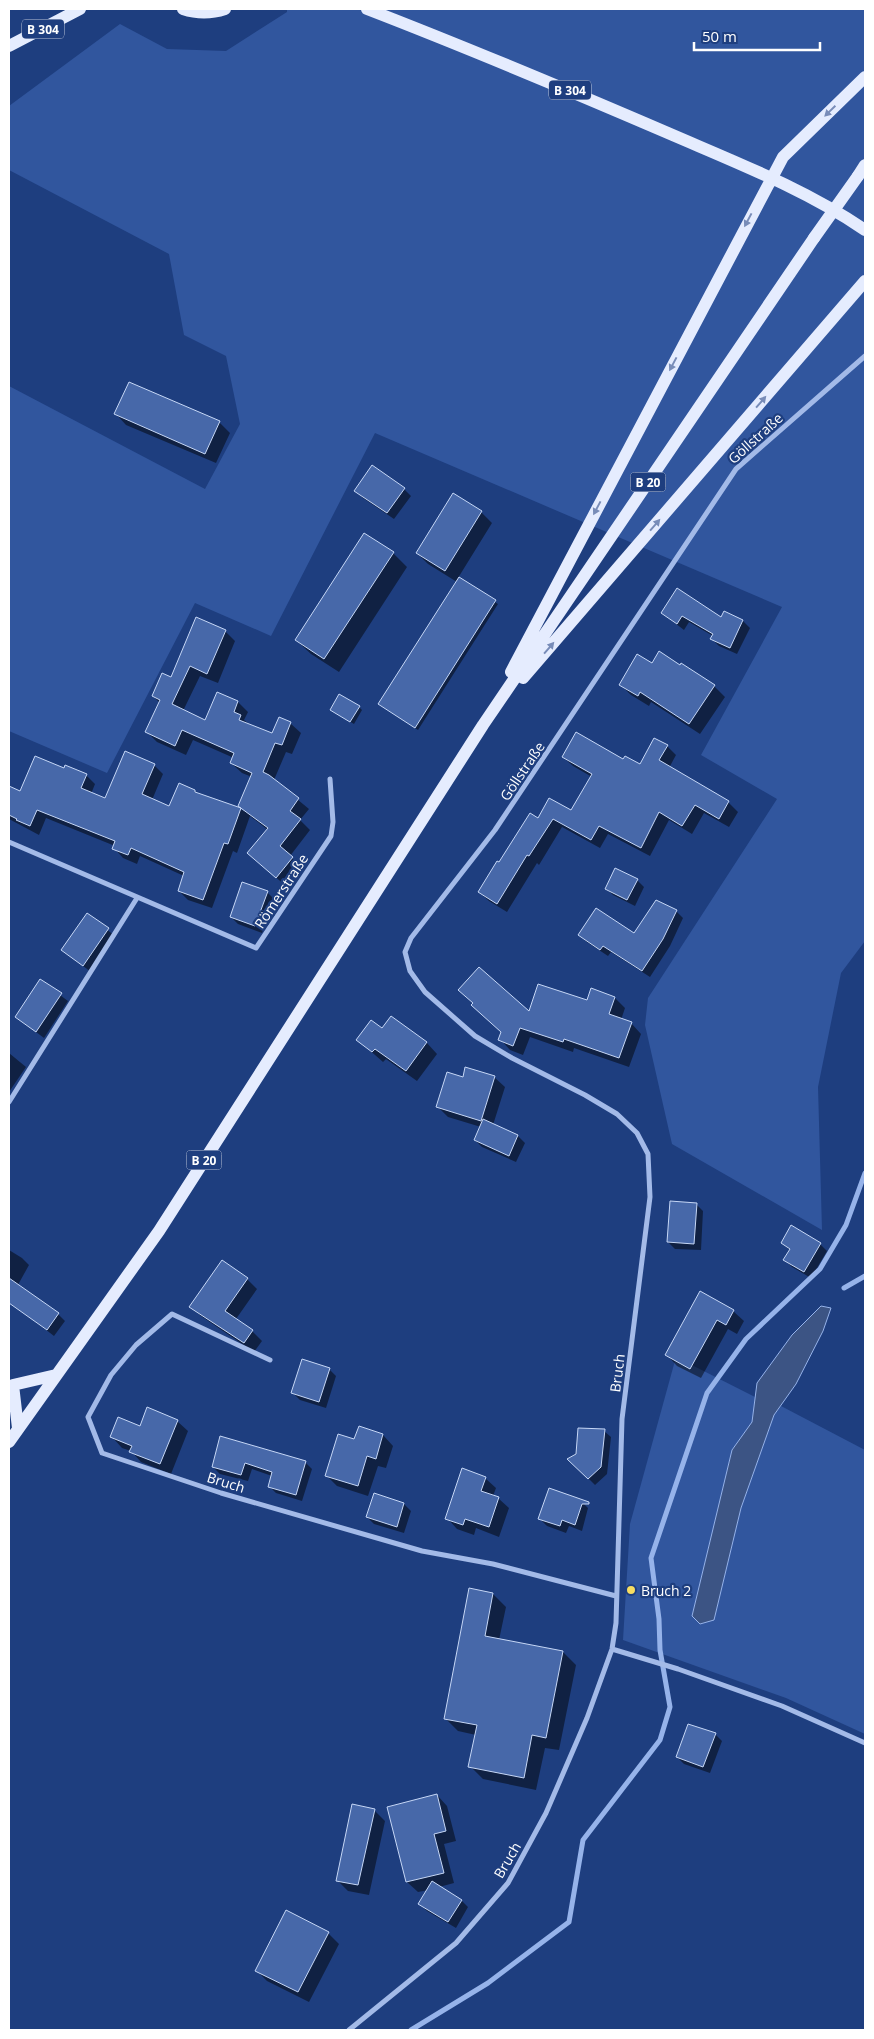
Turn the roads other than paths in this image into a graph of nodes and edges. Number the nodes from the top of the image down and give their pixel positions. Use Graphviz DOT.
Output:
graph roads {
  1 [pos="183,9"];
  2 [pos="225,9"];
  3 [pos="367,9"];
  4 [pos="81,10"];
  5 [pos="9,46"];
  6 [pos="865,77"];
  7 [pos="865,165"];
  8 [pos="771,177"];
  9 [pos="865,230"];
  10 [pos="865,281"];
  11 [pos="865,356"];
  12 [pos="482,725"];
  13 [pos="330,779"];
  14 [pos="9,842"];
  15 [pos="137,898"];
  16 [pos="9,1102"];
  17 [pos="648,1154"];
  18 [pos="270,1360"];
  19 [pos="56,1375"];
  20 [pos="11,1384"];
  21 [pos="18,1428"];
  22 [pos="9,1442"];
  23 [pos="616,1596"];
  24 [pos="612,1649"];
  25 [pos="865,1743"];
  26 [pos="349,2030"];
  1 -- 2 [label="main road"];
  3 -- 8 [label="main road, B 304"];
  4 -- 5 [label="main road, B 304"];
  6 -- 8 [label="main road, one-way"];
  7 -- 12 [label="main road, B 20, bridge"];
  8 -- 9 [label="main road, B 304"];
  8 -- 12 [label="main road, one-way"];
  12 -- 10 [label="main road, one-way"];
  11 -- 17 [label="street, Göllstraße"];
  12 -- 19 [label="main road, B 20"];
  13 -- 15 [label="street, Römerstraße"];
  14 -- 15 [label="street, Römerstraße"];
  15 -- 16 [label="street"];
  17 -- 23 [label="street, Bruch"];
  18 -- 23 [label="street, Bruch"];
  19 -- 20 [label="main road"];
  19 -- 21 [label="main road, B 20"];
  20 -- 21 [label="main road"];
  21 -- 22 [label="main road, B 20"];
  23 -- 24 [label="street, Bruch"];
  24 -- 25 [label="street"];
  24 -- 26 [label="street, Bruch"];
}
